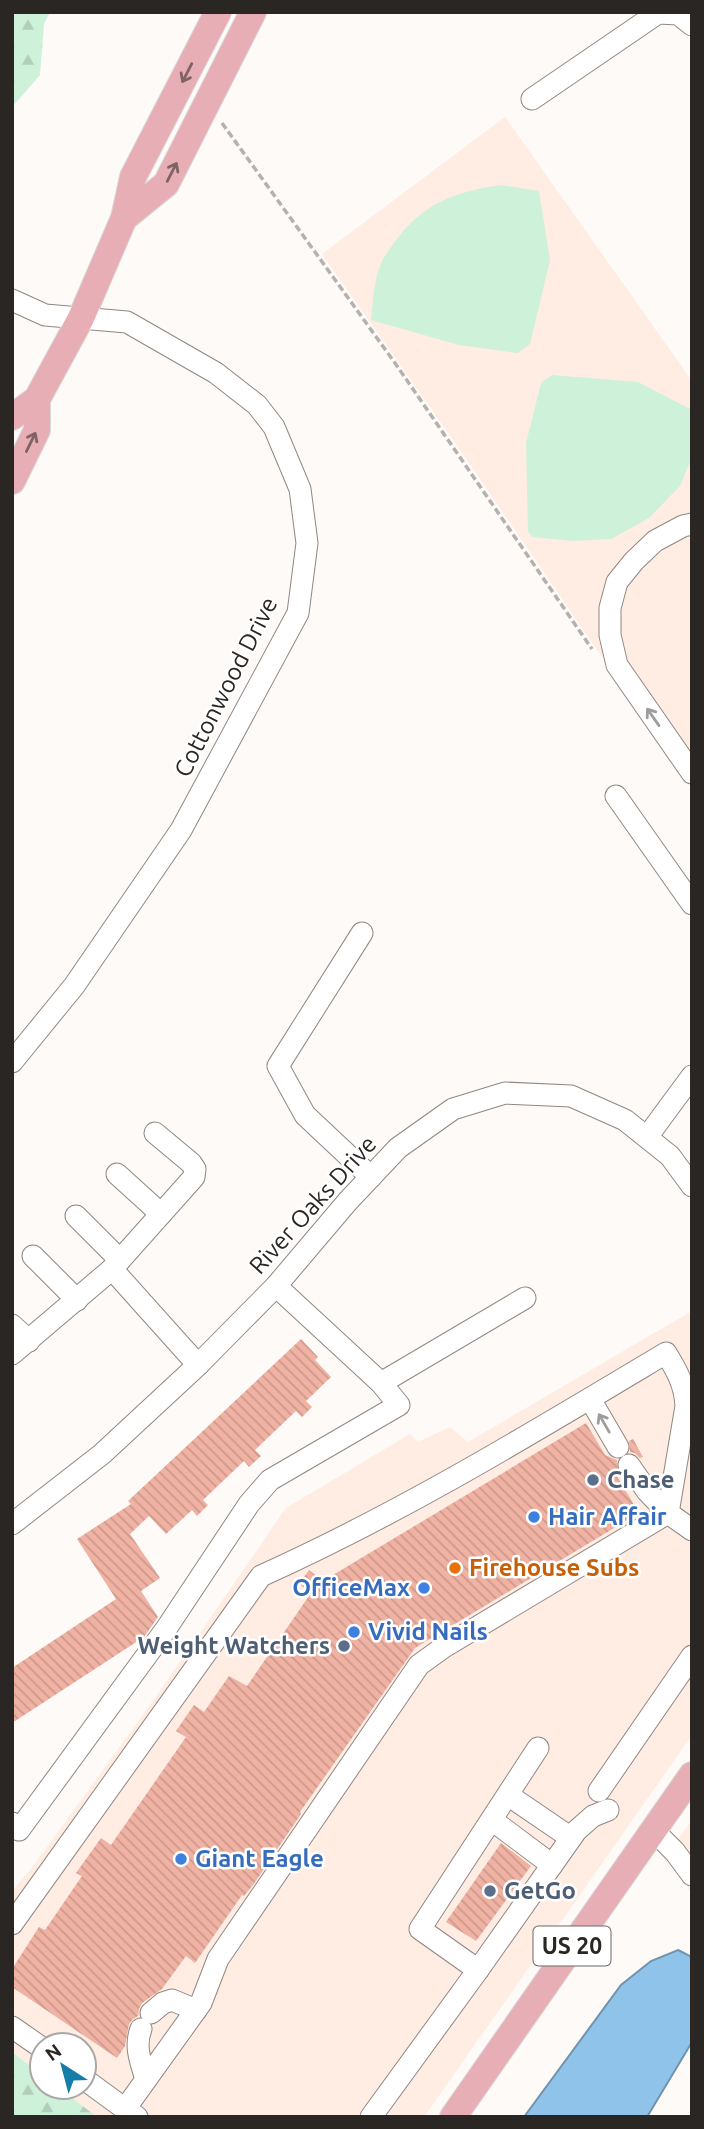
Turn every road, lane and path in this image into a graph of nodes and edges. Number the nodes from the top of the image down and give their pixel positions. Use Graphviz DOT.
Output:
graph roads {
  1 [pos="218,12"];
  2 [pos="253,12"];
  3 [pos="692,25"];
  4 [pos="532,99"];
  5 [pos="222,123"];
  6 [pos="124,218"];
  7 [pos="12,300"];
  8 [pos="81,318"];
  9 [pos="37,399"];
  10 [pos="12,417"];
  11 [pos="12,481"];
  12 [pos="692,524"];
  13 [pos="597,656"];
  14 [pos="692,773"];
  15 [pos="616,796"];
  16 [pos="692,904"];
  17 [pos="362,933"];
  18 [pos="12,1062"];
  19 [pos="692,1076"];
  20 [pos="155,1133"];
  21 [pos="647,1137"];
  22 [pos="117,1174"];
  23 [pos="370,1177"];
  24 [pos="692,1186"];
  25 [pos="161,1214"];
  26 [pos="76,1216"];
  27 [pos="33,1256"];
  28 [pos="116,1264"];
  29 [pos="276,1286"];
  30 [pos="525,1298"];
  31 [pos="77,1300"];
  32 [pos="12,1325"];
  33 [pos="20,1348"];
  34 [pos="198,1365"];
  35 [pos="381,1382"];
  36 [pos="590,1399"];
  37 [pos="668,1513"];
  38 [pos="12,1524"];
  39 [pos="692,1530"];
  40 [pos="692,1656"];
  41 [pos="538,1748"];
  42 [pos="692,1775"];
  43 [pos="508,1795"];
  44 [pos="492,1820"];
  45 [pos="12,1824"];
  46 [pos="653,1830"];
  47 [pos="571,1838"];
  48 [pos="552,1865"];
  49 [pos="692,1875"];
  50 [pos="12,1924"];
  51 [pos="478,1970"];
  52 [pos="196,2010"];
  53 [pos="12,2027"];
  54 [pos="28,2038"];
  55 [pos="146,2079"];
  56 [pos="98,2089"];
  57 [pos="131,2113"];
  58 [pos="371,2117"];
  59 [pos="453,2117"];
  1 -- 6 [label="main road, one-way"];
  6 -- 2 [label="main road, one-way"];
  3 -- 4 [label="street"];
  5 -- 13 [label="path"];
  6 -- 8 [label="main road"];
  7 -- 8 [label="street, Cottonwood Drive"];
  8 -- 9 [label="main road"];
  8 -- 18 [label="street, Cottonwood Drive"];
  9 -- 10 [label="main road"];
  11 -- 9 [label="main road, one-way"];
  14 -- 12 [label="street, one-way"];
  15 -- 16 [label="street"];
  17 -- 23 [label="street"];
  19 -- 21 [label="street"];
  20 -- 25 [label="street"];
  21 -- 23 [label="street, River Oaks Drive"];
  21 -- 24 [label="street, River Oaks Drive"];
  22 -- 25 [label="street"];
  23 -- 29 [label="street, River Oaks Drive"];
  25 -- 28 [label="street"];
  26 -- 28 [label="street"];
  27 -- 31 [label="street"];
  28 -- 31 [label="street"];
  28 -- 34 [label="street"];
  29 -- 34 [label="street, River Oaks Drive"];
  29 -- 35 [label="street"];
  30 -- 35 [label="street"];
  31 -- 33 [label="street"];
  32 -- 33 [label="street"];
  34 -- 38 [label="street, River Oaks Drive"];
  35 -- 45 [label="street"];
  37 -- 36 [label="street, one-way"];
  36 -- 37 [label="street"];
  36 -- 50 [label="street"];
  37 -- 39 [label="street"];
  37 -- 52 [label="street"];
  40 -- 47 [label="street"];
  41 -- 43 [label="street"];
  42 -- 46 [label="main road, US 20"];
  43 -- 44 [label="street"];
  43 -- 47 [label="street"];
  44 -- 48 [label="street"];
  44 -- 51 [label="street"];
  46 -- 49 [label="street"];
  46 -- 59 [label="main road, US 20"];
  47 -- 48 [label="street"];
  48 -- 51 [label="street"];
  51 -- 58 [label="street"];
  52 -- 55 [label="street"];
  52 -- 55 [label="street"];
  53 -- 54 [label="street"];
  55 -- 57 [label="street"];
  56 -- 57 [label="street"];
}
